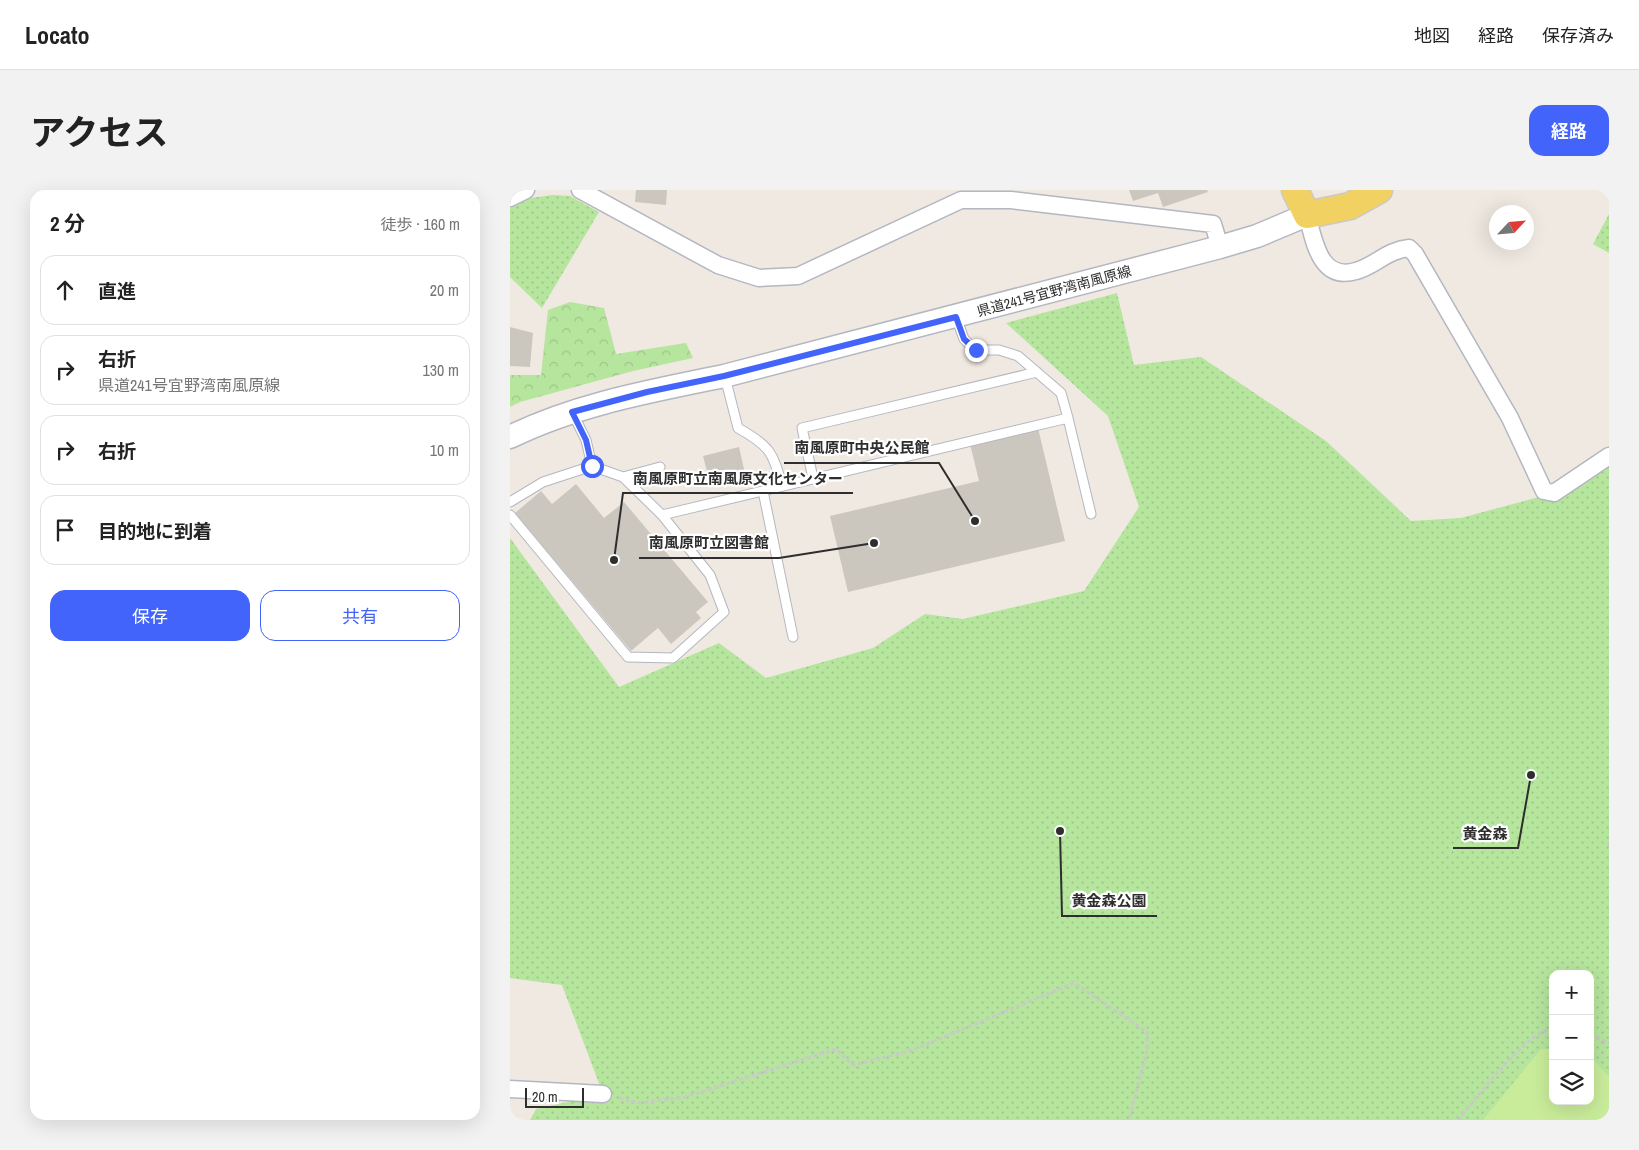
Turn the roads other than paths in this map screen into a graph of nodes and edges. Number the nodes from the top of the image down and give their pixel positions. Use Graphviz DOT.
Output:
graph roads {
  1 [pos="526,190"];
  2 [pos="580,190"];
  3 [pos="1295,190"];
  4 [pos="1336,190"];
  5 [pos="1379,190"];
  6 [pos="510,198"];
  7 [pos="1307,215"];
  8 [pos="1220,247"];
  9 [pos="956,317"];
  10 [pos="1037,372"];
  11 [pos="724,376"];
  12 [pos="572,412"];
  13 [pos="1068,418"];
  14 [pos="510,437"];
  15 [pos="1609,456"];
  16 [pos="592,466"];
  17 [pos="660,467"];
  18 [pos="623,477"];
  19 [pos="813,478"];
  20 [pos="782,486"];
  21 [pos="762,491"];
  22 [pos="510,502"];
  23 [pos="1091,514"];
  24 [pos="510,515"];
  25 [pos="662,515"];
  26 [pos="793,637"];
  27 [pos="510,1089"];
  28 [pos="603,1094"];
  1 -- 6 [label="street"];
  2 -- 8 [label="street"];
  3 -- 7 [label="main road"];
  4 -- 7 [label="main road"];
  5 -- 7 [label="main road"];
  7 -- 8 [label="main road, 県道241号宜野湾南風原線"];
  7 -- 15 [label="street"];
  8 -- 9 [label="main road, 県道241号宜野湾南風原線"];
  9 -- 10 [label="lane"];
  9 -- 11 [label="main road, 県道241号宜野湾南風原線"];
  10 -- 13 [label="lane"];
  10 -- 19 [label="lane"];
  11 -- 12 [label="main road, 県道241号宜野湾南風原線"];
  11 -- 20 [label="lane"];
  12 -- 14 [label="main road, 県道241号宜野湾南風原線"];
  12 -- 16 [label="lane"];
  13 -- 19 [label="lane"];
  13 -- 23 [label="lane"];
  16 -- 18 [label="lane"];
  16 -- 22 [label="lane"];
  17 -- 18 [label="lane"];
  18 -- 25 [label="lane"];
  19 -- 20 [label="lane"];
  20 -- 21 [label="lane"];
  21 -- 25 [label="lane"];
  21 -- 26 [label="lane"];
  24 -- 25 [label="lane"];
  27 -- 28 [label="street"];
}
